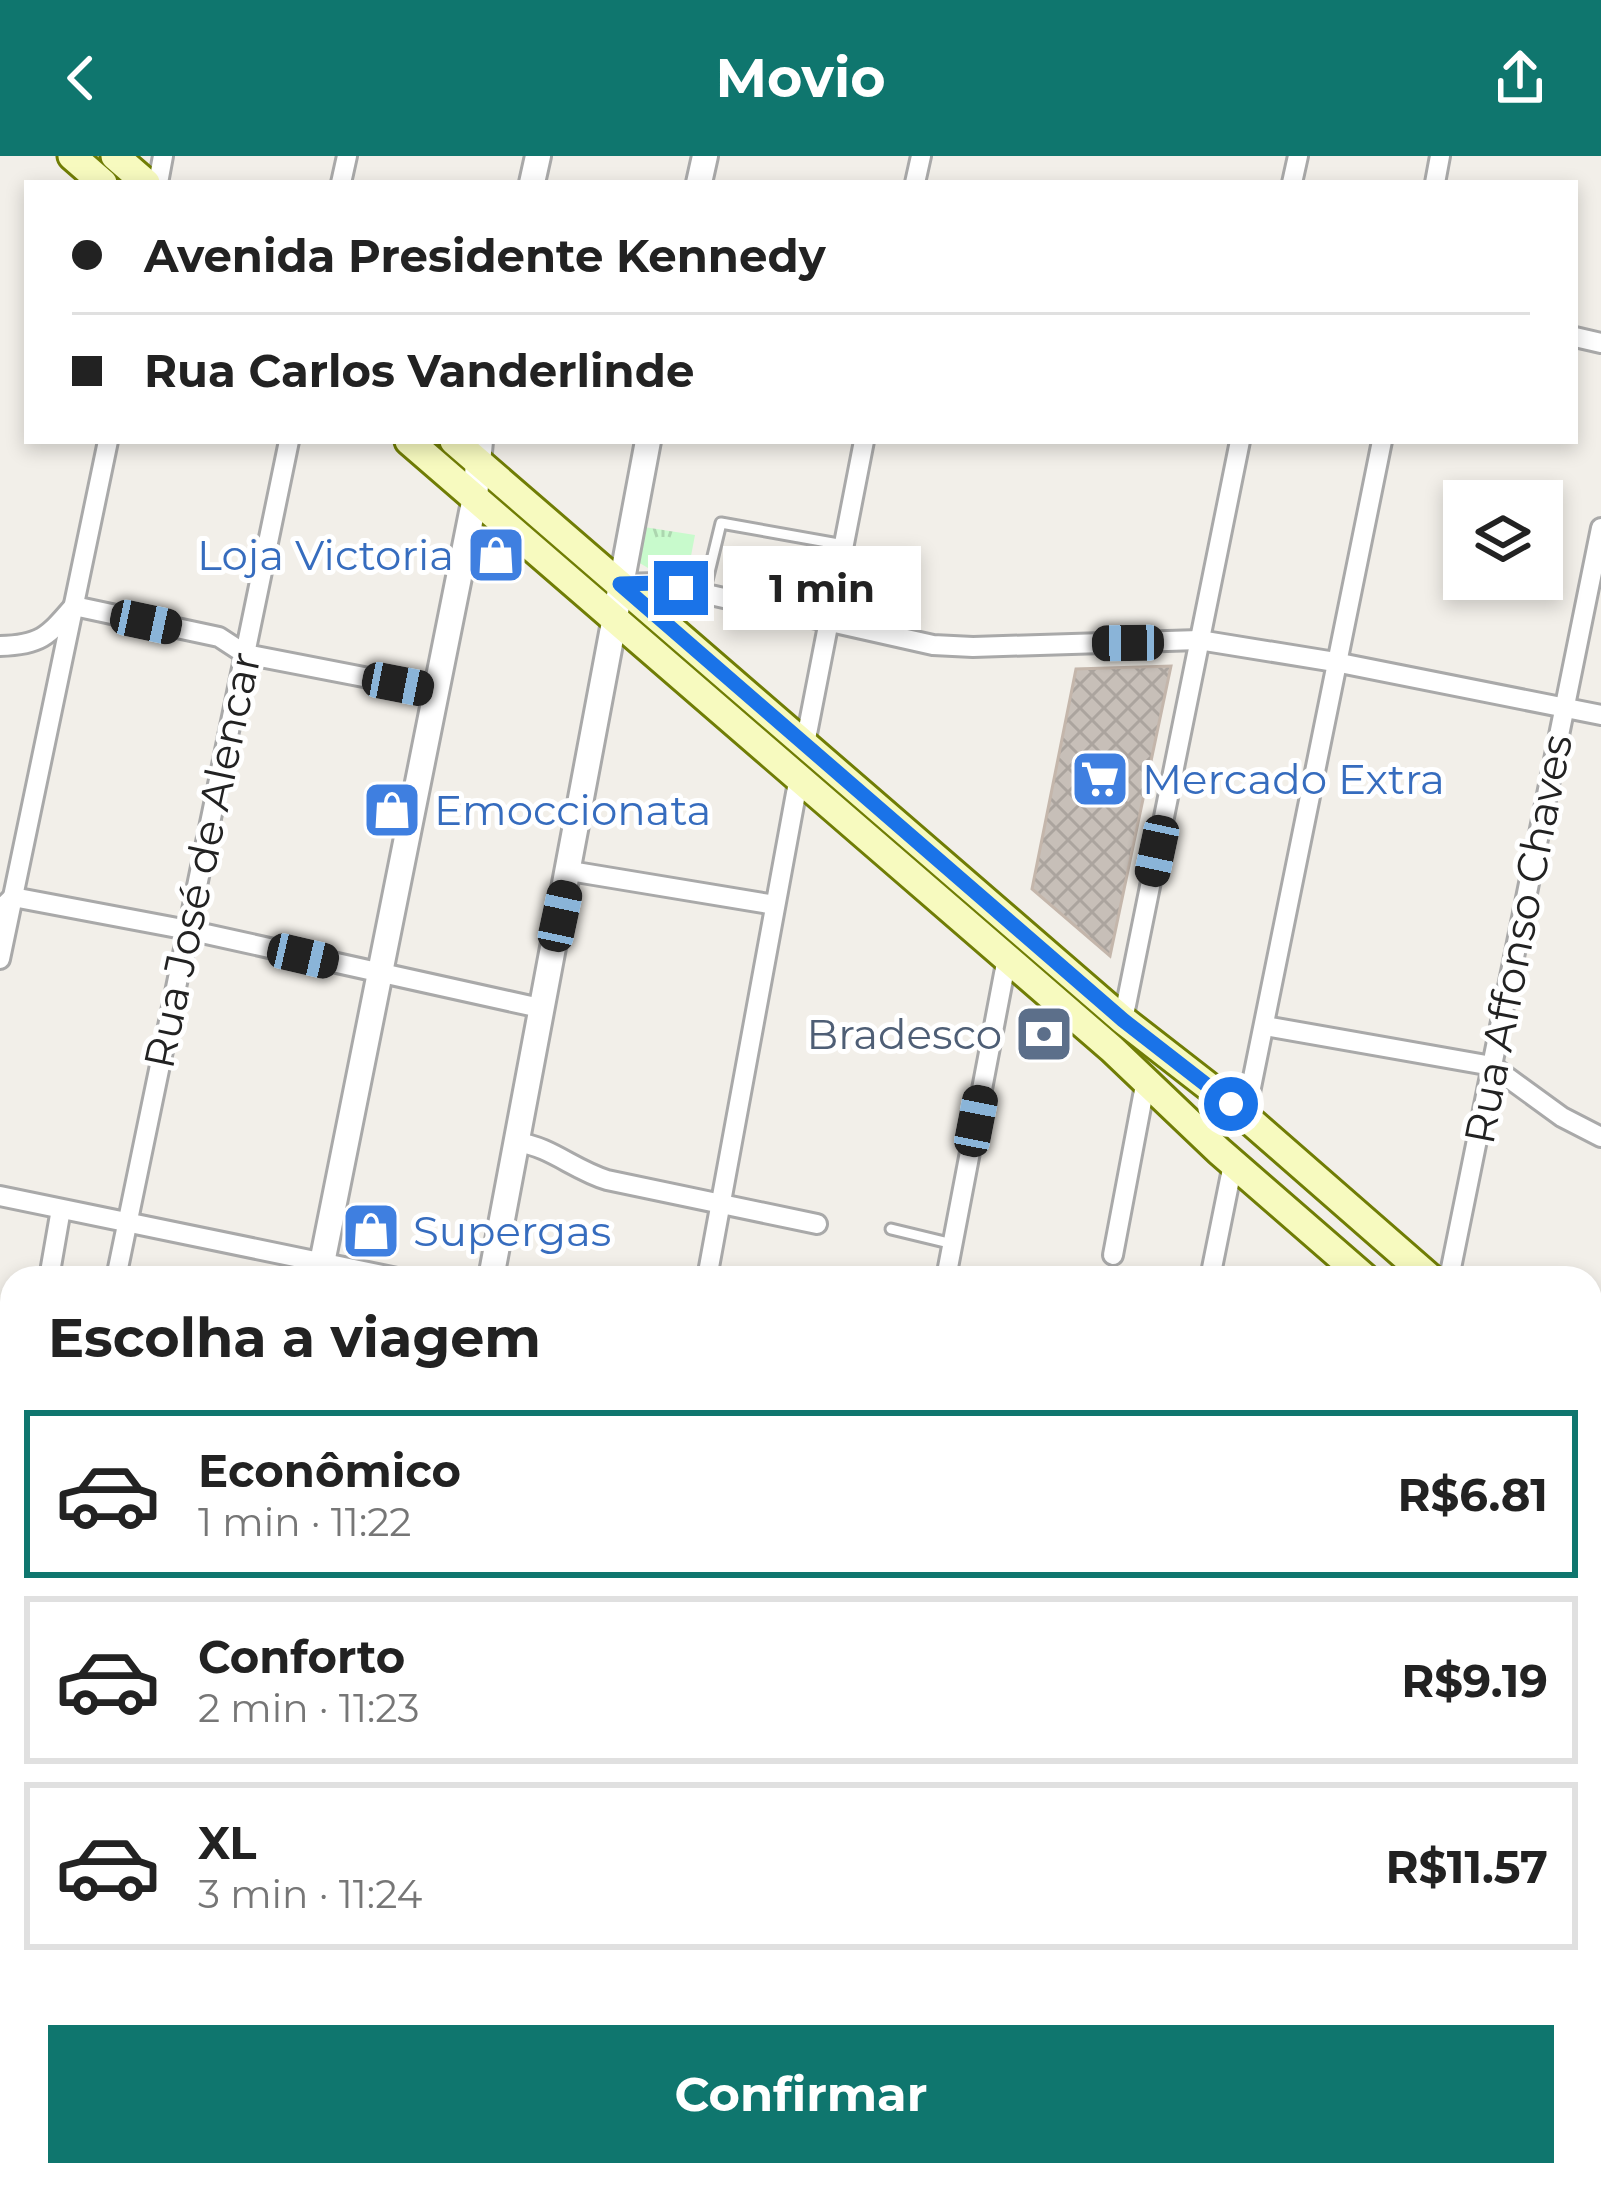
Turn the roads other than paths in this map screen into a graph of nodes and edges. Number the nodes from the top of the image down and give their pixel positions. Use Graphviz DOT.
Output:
graph roads {
  1 [pos="72,156"];
  2 [pos="115,156"];
  3 [pos="100,180"];
  4 [pos="143,180"];
  5 [pos="107,444"];
  6 [pos="288,444"];
  7 [pos="413,444"];
  8 [pos="647,444"];
  9 [pos="864,444"];
  10 [pos="1239,444"];
  11 [pos="1381,444"];
  12 [pos="478,450"];
  13 [pos="475,497"];
  14 [pos="1601,529"];
  15 [pos="844,544"];
  16 [pos="620,584"];
  17 [pos="704,592"];
  18 [pos="74,606"];
  19 [pos="614,616"];
  20 [pos="828,622"];
  21 [pos="1199,640"];
  22 [pos="0,646"];
  23 [pos="245,653"];
  24 [pos="1335,662"];
  25 [pos="436,691"];
  26 [pos="1564,707"];
  27 [pos="1601,715"];
  28 [pos="805,744"];
  29 [pos="799,777"];
  30 [pos="570,871"];
  31 [pos="6,903"];
  32 [pos="775,905"];
  33 [pos="188,930"];
  34 [pos="0,958"];
  35 [pos="1007,958"];
  36 [pos="380,973"];
  37 [pos="540,1008"];
  38 [pos="1123,1020"];
  39 [pos="1265,1026"];
  40 [pos="1492,1066"];
  41 [pos="1146,1081"];
  42 [pos="1245,1117"];
  43 [pos="1601,1137"];
  44 [pos="517,1142"];
  45 [pos="1233,1164"];
  46 [pos="0,1196"];
  47 [pos="723,1204"];
  48 [pos="1345,1204"];
  49 [pos="61,1209"];
  50 [pos="128,1222"];
  51 [pos="817,1224"];
  52 [pos="891,1229"];
  53 [pos="1311,1230"];
  54 [pos="953,1244"];
  55 [pos="1113,1255"];
  56 [pos="51,1266"];
  57 [pos="119,1266"];
  58 [pos="305,1266"];
  59 [pos="322,1266"];
  60 [pos="493,1266"];
  61 [pos="710,1266"];
  62 [pos="948,1266"];
  63 [pos="1212,1266"];
  64 [pos="1352,1266"];
  65 [pos="1374,1266"];
  66 [pos="1416,1266"];
  67 [pos="1451,1266"];
  1 -- 3 [label="main road"];
  2 -- 4 [label="main road"];
  5 -- 18 [label="street"];
  6 -- 23 [label="street, Rua José de Alencar"];
  7 -- 13 [label="main road"];
  8 -- 16 [label="street"];
  9 -- 15 [label="street"];
  10 -- 21 [label="street"];
  11 -- 24 [label="street"];
  12 -- 13 [label="street"];
  12 -- 16 [label="main road"];
  13 -- 19 [label="main road"];
  13 -- 25 [label="street"];
  14 -- 26 [label="street, Rua Affonso Chaves"];
  15 -- 17 [label="lane"];
  15 -- 20 [label="street"];
  16 -- 17 [label="street"];
  16 -- 19 [label="street"];
  16 -- 28 [label="main road"];
  17 -- 20 [label="street"];
  18 -- 22 [label="street"];
  18 -- 23 [label="street"];
  18 -- 31 [label="street"];
  19 -- 29 [label="main road"];
  19 -- 30 [label="street"];
  20 -- 21 [label="street"];
  20 -- 28 [label="street"];
  21 -- 24 [label="street"];
  21 -- 38 [label="street"];
  23 -- 25 [label="street"];
  23 -- 33 [label="street, Rua José de Alencar"];
  24 -- 26 [label="street"];
  24 -- 39 [label="street"];
  25 -- 36 [label="street"];
  26 -- 27 [label="street"];
  26 -- 40 [label="street, Rua Affonso Chaves"];
  28 -- 38 [label="main road"];
  29 -- 32 [label="street"];
  29 -- 35 [label="main road"];
  30 -- 32 [label="street"];
  30 -- 37 [label="street"];
  31 -- 33 [label="street"];
  31 -- 34 [label="street"];
  32 -- 47 [label="street"];
  33 -- 36 [label="street"];
  33 -- 50 [label="street, Rua José de Alencar"];
  35 -- 41 [label="main road"];
  35 -- 54 [label="street"];
  36 -- 37 [label="street"];
  36 -- 59 [label="street"];
  37 -- 44 [label="street"];
  38 -- 42 [label="main road"];
  39 -- 40 [label="street"];
  39 -- 42 [label="street"];
  40 -- 43 [label="street"];
  40 -- 67 [label="street, Rua Affonso Chaves"];
  41 -- 45 [label="main road"];
  41 -- 55 [label="street"];
  42 -- 48 [label="main road"];
  44 -- 47 [label="street"];
  44 -- 60 [label="street"];
  45 -- 48 [label="main road"];
  45 -- 53 [label="main road"];
  45 -- 63 [label="street"];
  46 -- 49 [label="street"];
  47 -- 51 [label="street"];
  47 -- 61 [label="street"];
  48 -- 66 [label="main road"];
  49 -- 50 [label="street"];
  49 -- 56 [label="street"];
  50 -- 57 [label="street, Rua José de Alencar"];
  50 -- 58 [label="street"];
  52 -- 54 [label="lane"];
  53 -- 64 [label="main road"];
  53 -- 65 [label="main road"];
  54 -- 62 [label="street"];
}
